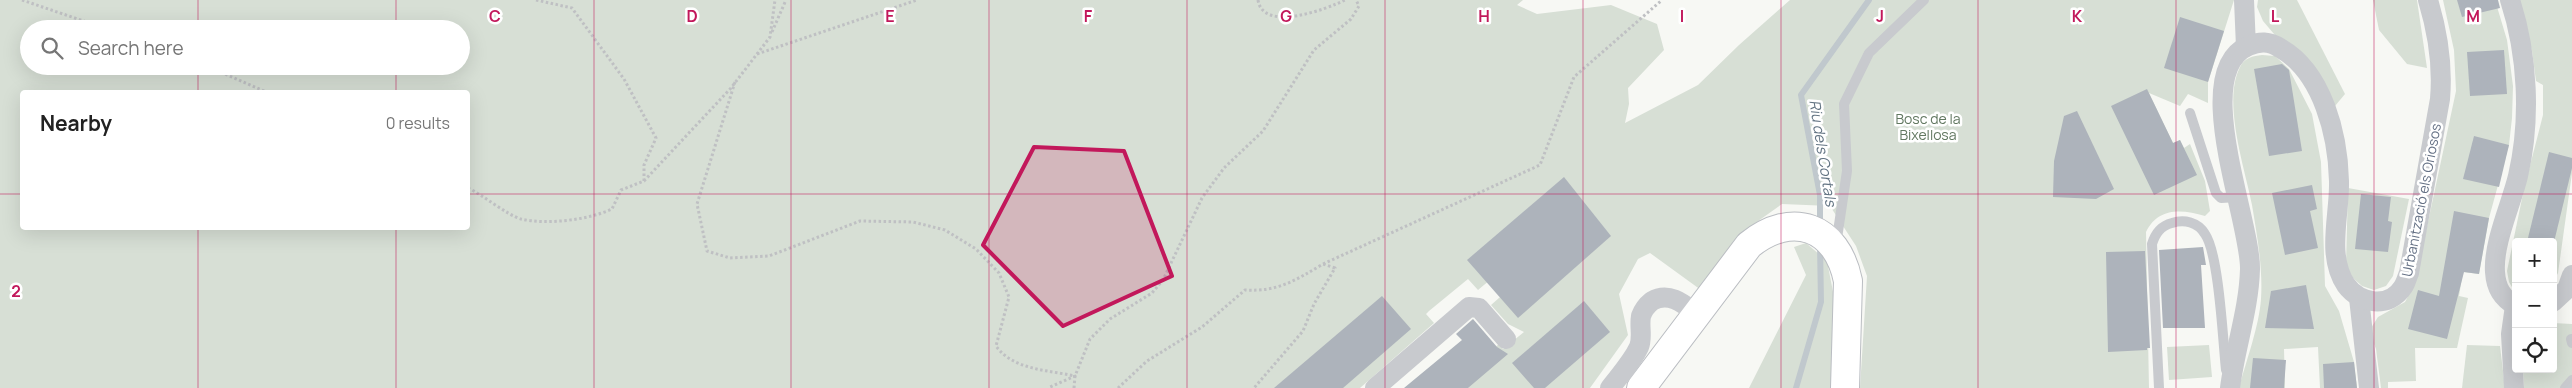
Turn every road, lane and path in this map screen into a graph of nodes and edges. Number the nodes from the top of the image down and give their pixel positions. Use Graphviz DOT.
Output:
graph roads {
  1 [pos="22,0"];
  2 [pos="536,0"];
  3 [pos="775,0"];
  4 [pos="786,0"];
  5 [pos="916,0"];
  6 [pos="1258,0"];
  7 [pos="1345,0"];
  8 [pos="1356,0"];
  9 [pos="1662,0"];
  10 [pos="1924,0"];
  11 [pos="2244,0"];
  12 [pos="2428,0"];
  13 [pos="2510,0"];
  14 [pos="81,20"];
  15 [pos="770,37"];
  16 [pos="2246,47"];
  17 [pos="757,54"];
  18 [pos="227,75"];
  19 [pos="735,82"];
  20 [pos="261,90"];
  21 [pos="2190,113"];
  22 [pos="644,181"];
  23 [pos="470,189"];
  24 [pos="2238,197"];
  25 [pos="1836,246"];
  26 [pos="1323,264"];
  27 [pos="2572,275"];
  28 [pos="2359,298"];
  29 [pos="2557,298"];
  30 [pos="2512,303"];
  31 [pos="1697,314"];
  32 [pos="2512,328"];
  33 [pos="1506,339"];
  34 [pos="1075,376"];
  35 [pos="2572,380"];
  36 [pos="2230,387"];
  37 [pos="1048,388"];
  38 [pos="1074,388"];
  39 [pos="1118,388"];
  40 [pos="1254,388"];
  41 [pos="1375,388"];
  42 [pos="1610,388"];
  43 [pos="1641,388"];
  44 [pos="1845,388"];
  45 [pos="2159,388"];
  46 [pos="2369,388"];
  47 [pos="2514,388"];
  48 [pos="2564,388"];
  1 -- 14 [label="path"];
  2 -- 22 [label="path"];
  3 -- 15 [label="path"];
  4 -- 15 [label="path"];
  5 -- 17 [label="path"];
  6 -- 7 [label="path"];
  8 -- 34 [label="path"];
  9 -- 26 [label="path"];
  10 -- 25 [label="lane"];
  11 -- 16 [label="street"];
  12 -- 28 [label="street, Urbanització els Oriosos"];
  13 -- 30 [label="street"];
  15 -- 17 [label="path"];
  16 -- 24 [label="street"];
  16 -- 28 [label="street"];
  17 -- 19 [label="path"];
  18 -- 20 [label="path"];
  19 -- 22 [label="path"];
  19 -- 34 [label="path"];
  21 -- 24 [label="lane"];
  22 -- 23 [label="path"];
  24 -- 36 [label="street"];
  25 -- 31 [label="main road"];
  25 -- 44 [label="main road"];
  26 -- 39 [label="path"];
  26 -- 40 [label="path"];
  27 -- 29 [label="street"];
  28 -- 46 [label="street"];
  31 -- 42 [label="street"];
  31 -- 43 [label="main road"];
  32 -- 47 [label="street"];
  33 -- 41 [label="street"];
  34 -- 37 [label="path"];
  34 -- 38 [label="path"];
  35 -- 48 [label="lane"];
  36 -- 45 [label="lane"];
}
